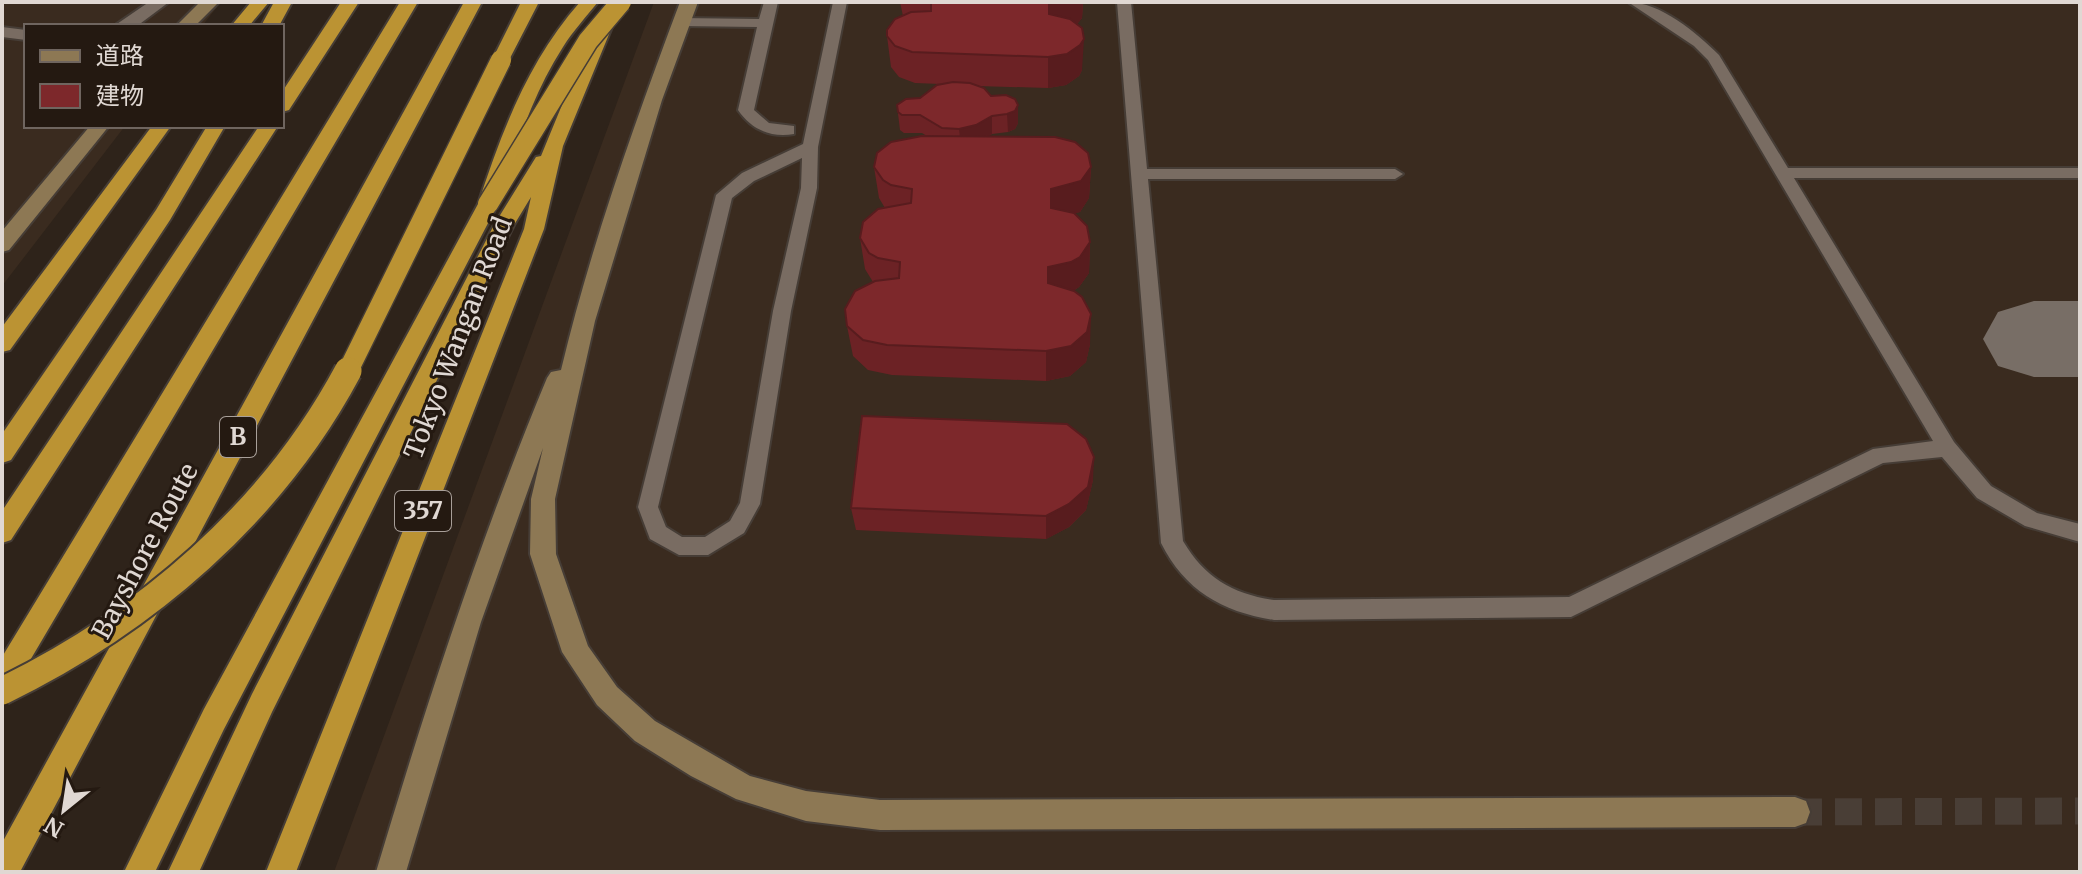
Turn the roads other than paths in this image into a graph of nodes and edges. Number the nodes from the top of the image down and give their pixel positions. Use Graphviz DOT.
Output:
graph roads {
  1 [pos="160,2"];
  2 [pos="210,2"];
  3 [pos="260,2"];
  4 [pos="283,2"];
  5 [pos="350,2"];
  6 [pos="409,2"];
  7 [pos="473,2"];
  8 [pos="530,2"];
  9 [pos="589,2"];
  10 [pos="613,2"];
  11 [pos="621,2"];
  12 [pos="689,2"];
  13 [pos="771,2"];
  14 [pos="840,2"];
  15 [pos="1124,2"];
  16 [pos="1635,2"];
  17 [pos="680,22"];
  18 [pos="765,23"];
  19 [pos="127,24"];
  20 [pos="187,24"];
  21 [pos="242,24"];
  22 [pos="271,24"];
  23 [pos="2,32"];
  24 [pos="24,35"];
  25 [pos="284,103"];
  26 [pos="87,128"];
  27 [pos="98,128"];
  28 [pos="161,128"];
  29 [pos="215,128"];
  30 [pos="268,128"];
  31 [pos="788,130"];
  32 [pos="553,146"];
  33 [pos="810,147"];
  34 [pos="70,161"];
  35 [pos="1782,173"];
  36 [pos="2080,173"];
  37 [pos="1138,174"];
  38 [pos="1395,174"];
  39 [pos="488,204"];
  40 [pos="2,245"];
  41 [pos="584,321"];
  42 [pos="2,344"];
  43 [pos="1947,448"];
  44 [pos="2,453"];
  45 [pos="2,532"];
  46 [pos="2080,533"];
  47 [pos="2,682"];
  48 [pos="2,691"];
  49 [pos="1795,812"];
  50 [pos="3,872"];
  51 [pos="139,872"];
  52 [pos="183,872"];
  53 [pos="281,872"];
  54 [pos="391,872"];
  1 -- 19 [label="street"];
  2 -- 20 [label="street"];
  3 -- 21 [label="highway"];
  4 -- 22 [label="highway"];
  5 -- 25 [label="highway"];
  6 -- 47 [label="highway, Bayshore Route"];
  7 -- 50 [label="highway, Bayshore Route / B"];
  8 -- 48 [label="highway, bridge"];
  9 -- 39 [label="highway, bridge"];
  10 -- 32 [label="highway, Tokyo Wangan Road / 357"];
  11 -- 39 [label="highway, bridge"];
  12 -- 17 [label="street"];
  13 -- 18 [label="lane"];
  14 -- 33 [label="lane"];
  15 -- 37 [label="lane"];
  16 -- 35 [label="lane"];
  17 -- 18 [label="lane"];
  17 -- 41 [label="street"];
  18 -- 31 [label="lane"];
  23 -- 24 [label="street"];
  26 -- 34 [label="street"];
  27 -- 34 [label="street"];
  28 -- 42 [label="highway"];
  29 -- 44 [label="highway"];
  30 -- 45 [label="highway"];
  32 -- 52 [label="highway"];
  32 -- 53 [label="highway, Tokyo Wangan Road / 357"];
  33 -- 33 [label="lane"];
  34 -- 40 [label="street"];
  35 -- 36 [label="lane"];
  35 -- 43 [label="lane"];
  37 -- 38 [label="lane"];
  37 -- 43 [label="lane"];
  39 -- 51 [label="highway"];
  41 -- 49 [label="street"];
  41 -- 54 [label="street"];
  43 -- 46 [label="lane"];
}
